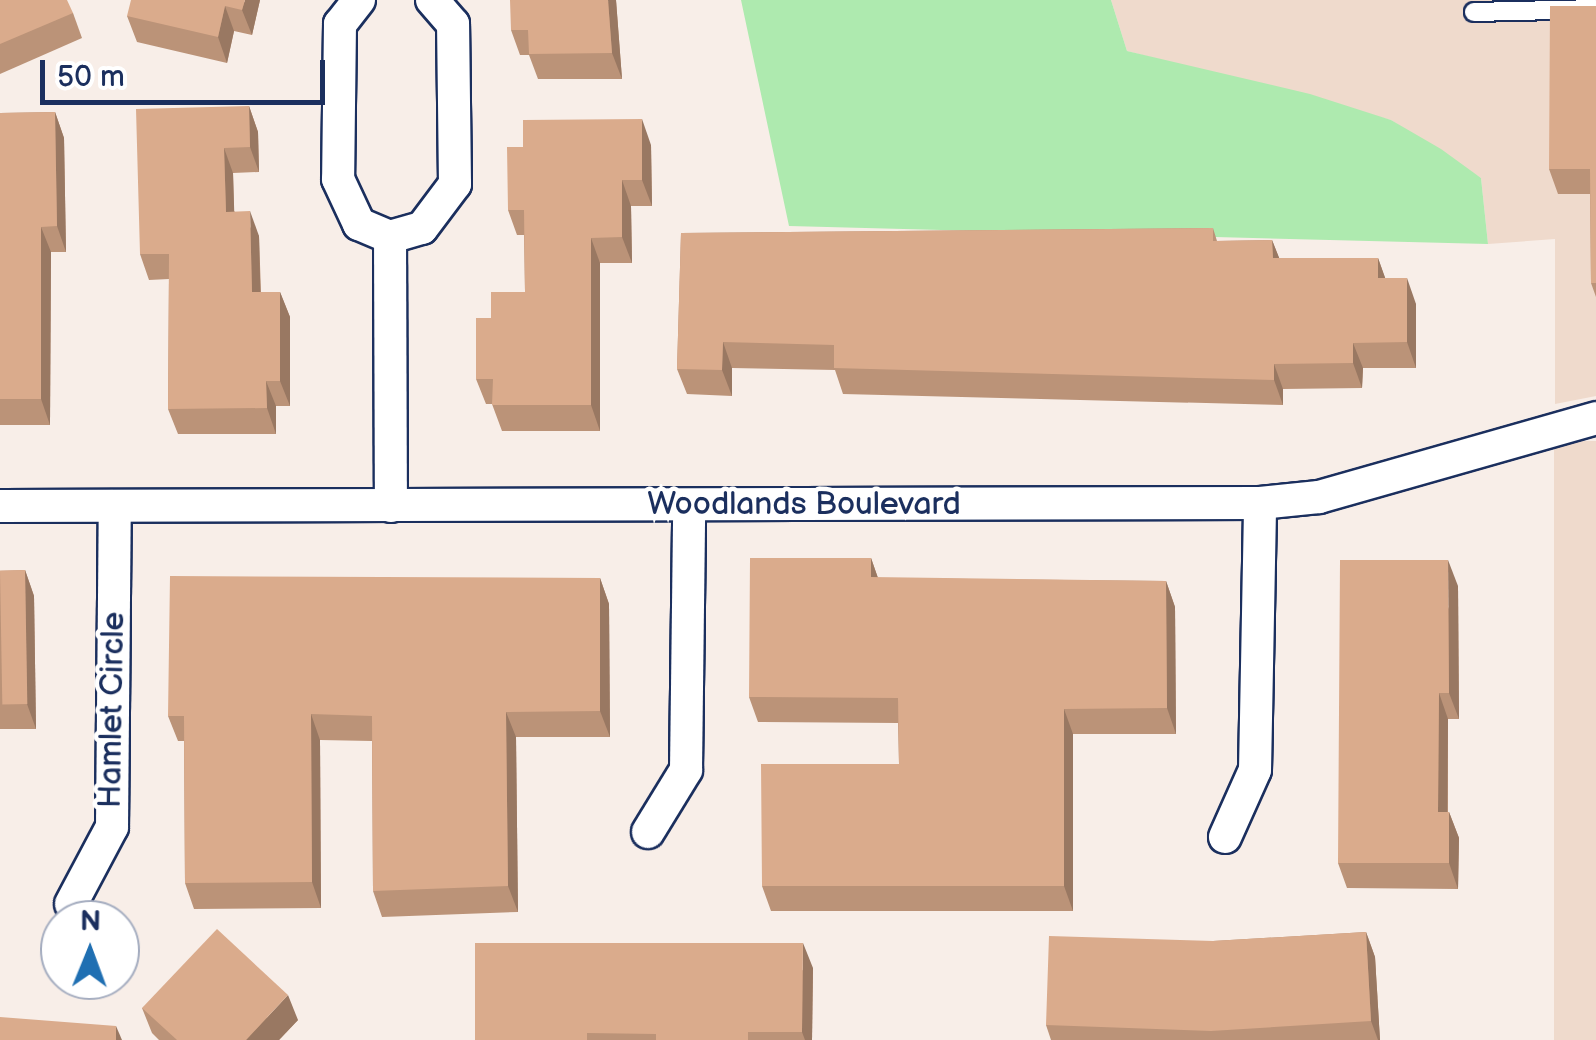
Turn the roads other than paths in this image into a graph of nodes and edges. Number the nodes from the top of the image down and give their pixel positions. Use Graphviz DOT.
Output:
graph roads {
  1 [pos="360,0"];
  2 [pos="432,0"];
  3 [pos="1596,10"];
  4 [pos="1474,12"];
  5 [pos="390,236"];
  6 [pos="1596,418"];
  7 [pos="1260,503"];
  8 [pos="0,506"];
  9 [pos="115,506"];
  10 [pos="391,506"];
  11 [pos="689,506"];
  12 [pos="648,832"];
  13 [pos="1225,837"];
  14 [pos="73,900"];
  1 -- 5 [label="street"];
  2 -- 5 [label="street"];
  3 -- 4 [label="lane"];
  5 -- 10 [label="street"];
  6 -- 7 [label="street, Woodlands Boulevard"];
  7 -- 11 [label="street, Woodlands Boulevard"];
  7 -- 13 [label="street"];
  8 -- 9 [label="street, Woodlands Boulevard"];
  9 -- 10 [label="street, Woodlands Boulevard"];
  9 -- 14 [label="street, Hamlet Circle"];
  10 -- 11 [label="street, Woodlands Boulevard"];
  11 -- 12 [label="street"];
}
